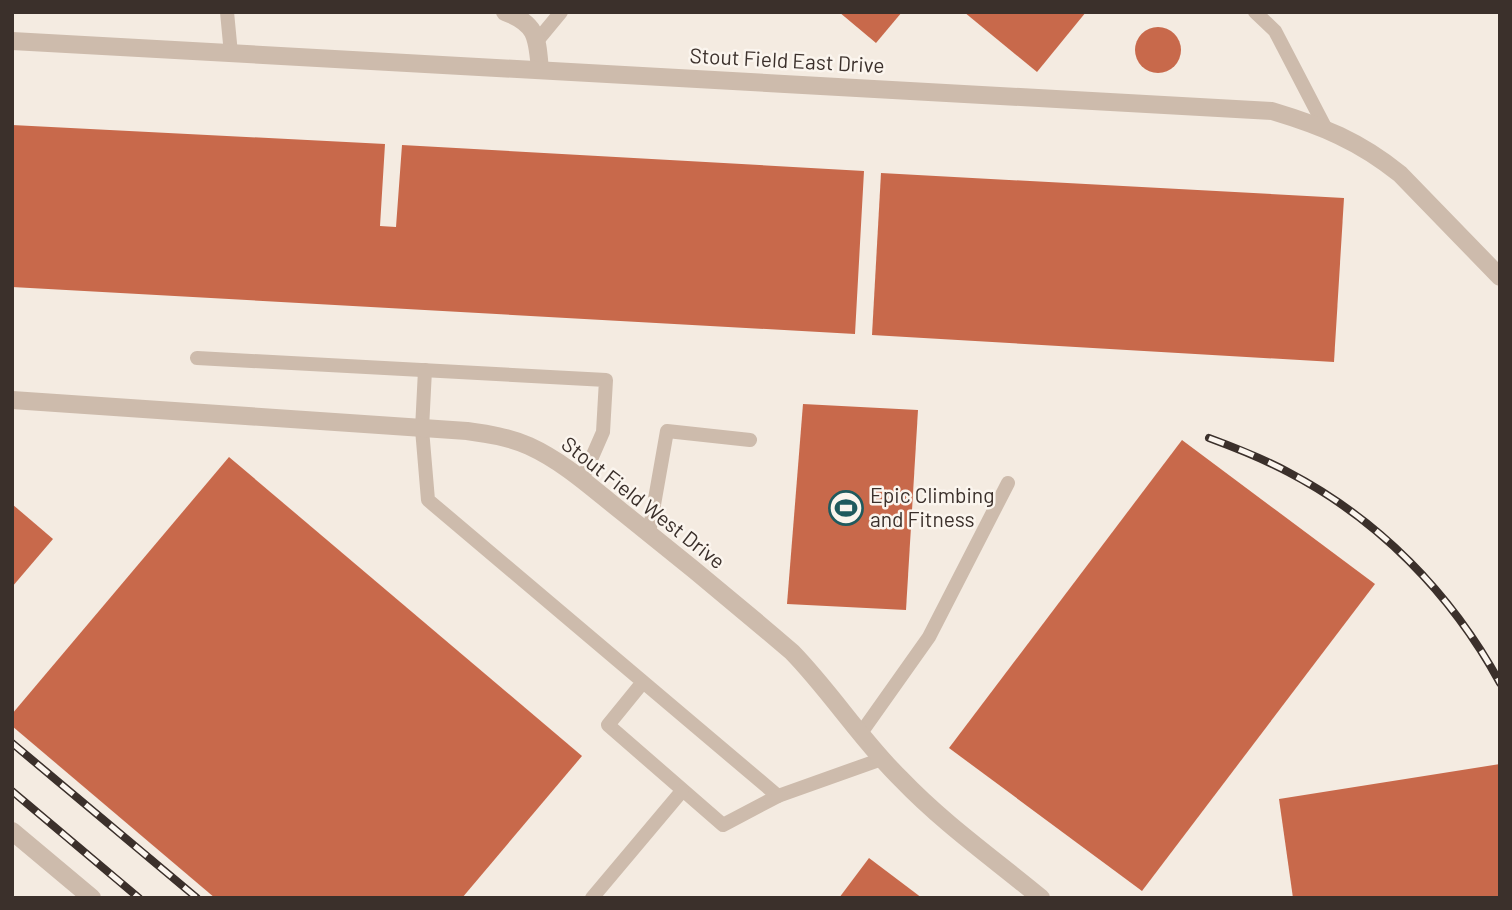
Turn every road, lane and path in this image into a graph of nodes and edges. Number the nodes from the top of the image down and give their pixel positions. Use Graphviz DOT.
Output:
graph roads {
  1 [pos="227,12"];
  2 [pos="505,12"];
  3 [pos="561,12"];
  4 [pos="1255,12"];
  5 [pos="12,41"];
  6 [pos="537,41"];
  7 [pos="231,54"];
  8 [pos="540,71"];
  9 [pos="1326,129"];
  10 [pos="1500,277"];
  11 [pos="197,358"];
  12 [pos="425,370"];
  13 [pos="12,400"];
  14 [pos="422,429"];
  15 [pos="750,439"];
  16 [pos="582,480"];
  17 [pos="1008,483"];
  18 [pos="649,533"];
  19 [pos="643,682"];
  20 [pos="860,733"];
  21 [pos="881,759"];
  22 [pos="682,791"];
  23 [pos="778,796"];
  24 [pos="13,833"];
  25 [pos="92,898"];
  26 [pos="592,898"];
  27 [pos="1041,898"];
  1 -- 7 [label="lane"];
  2 -- 6 [label="street"];
  3 -- 6 [label="lane"];
  4 -- 9 [label="lane"];
  5 -- 7 [label="street, Stout Field East Drive"];
  6 -- 8 [label="street"];
  7 -- 8 [label="street, Stout Field East Drive"];
  8 -- 9 [label="street, Stout Field East Drive"];
  9 -- 10 [label="street, Stout Field East Drive"];
  11 -- 12 [label="lane"];
  12 -- 14 [label="lane"];
  12 -- 16 [label="lane"];
  13 -- 14 [label="street, Stout Field West Drive"];
  14 -- 16 [label="street, Stout Field West Drive"];
  14 -- 19 [label="lane"];
  15 -- 18 [label="lane"];
  16 -- 18 [label="street, Stout Field West Drive"];
  17 -- 20 [label="lane"];
  18 -- 20 [label="street, Stout Field West Drive"];
  19 -- 22 [label="lane"];
  19 -- 23 [label="lane"];
  20 -- 21 [label="street, Stout Field West Drive"];
  21 -- 23 [label="lane"];
  21 -- 27 [label="street, Stout Field West Drive"];
  22 -- 23 [label="lane"];
  22 -- 26 [label="lane"];
  24 -- 25 [label="street"];
}
